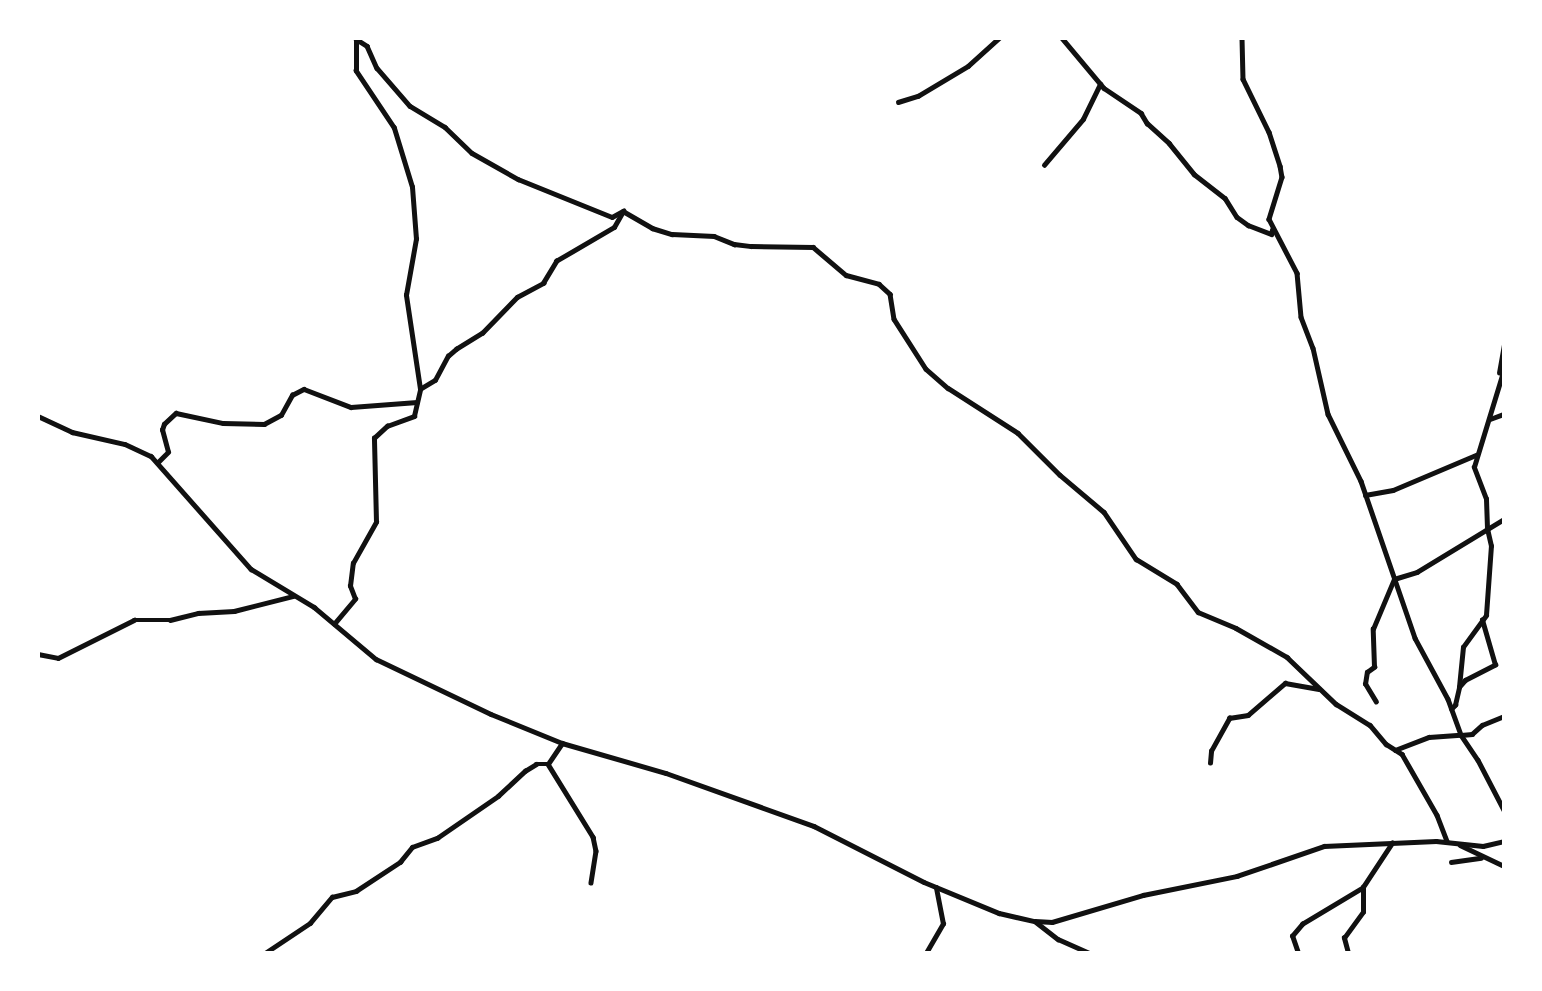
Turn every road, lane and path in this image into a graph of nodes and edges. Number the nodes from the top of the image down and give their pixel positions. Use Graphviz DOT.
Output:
graph roads {
  1 [pos="999,38"];
  2 [pos="1062,38"];
  3 [pos="1242,38"];
  4 [pos="356,39"];
  5 [pos="1100,84"];
  6 [pos="898,102"];
  7 [pos="1044,166"];
  8 [pos="623,211"];
  9 [pos="1272,230"];
  10 [pos="1503,345"];
  11 [pos="1502,371"];
  12 [pos="420,389"];
  13 [pos="417,402"];
  14 [pos="1503,414"];
  15 [pos="38,416"];
  16 [pos="1489,419"];
  17 [pos="1478,453"];
  18 [pos="158,461"];
  19 [pos="1365,495"];
  20 [pos="1503,519"];
  21 [pos="1487,528"];
  22 [pos="1394,579"];
  23 [pos="293,596"];
  24 [pos="1482,620"];
  25 [pos="334,624"];
  26 [pos="38,654"];
  27 [pos="1459,687"];
  28 [pos="1321,690"];
  29 [pos="1376,702"];
  30 [pos="1451,709"];
  31 [pos="1503,716"];
  32 [pos="1462,732"];
  33 [pos="562,743"];
  34 [pos="1395,750"];
  35 [pos="1210,763"];
  36 [pos="548,764"];
  37 [pos="1503,810"];
  38 [pos="1447,841"];
  39 [pos="1503,841"];
  40 [pos="1392,842"];
  41 [pos="1458,845"];
  42 [pos="1481,858"];
  43 [pos="1451,862"];
  44 [pos="1503,866"];
  45 [pos="591,883"];
  46 [pos="936,887"];
  47 [pos="1363,887"];
  48 [pos="1035,922"];
  49 [pos="265,953"];
  50 [pos="926,953"];
  51 [pos="1089,953"];
  52 [pos="1298,953"];
  53 [pos="1348,953"];
  1 -- 6 [label="street"];
  2 -- 5 [label="street"];
  3 -- 9 [label="street"];
  4 -- 8 [label="street"];
  4 -- 12 [label="street"];
  5 -- 7 [label="street"];
  5 -- 9 [label="street"];
  8 -- 12 [label="street"];
  8 -- 28 [label="street"];
  9 -- 19 [label="street"];
  10 -- 11 [label="street"];
  11 -- 16 [label="street"];
  12 -- 13 [label="street"];
  13 -- 18 [label="street"];
  13 -- 25 [label="street"];
  14 -- 16 [label="street"];
  15 -- 18 [label="street"];
  16 -- 17 [label="street"];
  17 -- 19 [label="street"];
  17 -- 21 [label="street"];
  18 -- 23 [label="street"];
  19 -- 22 [label="street"];
  20 -- 21 [label="street"];
  21 -- 22 [label="street"];
  21 -- 24 [label="street"];
  22 -- 29 [label="street"];
  22 -- 30 [label="street"];
  23 -- 25 [label="street"];
  23 -- 26 [label="street"];
  24 -- 27 [label="street"];
  24 -- 27 [label="street"];
  25 -- 33 [label="street"];
  27 -- 30 [label="street"];
  28 -- 34 [label="street"];
  28 -- 35 [label="street"];
  30 -- 32 [label="street"];
  31 -- 32 [label="street"];
  32 -- 34 [label="street"];
  32 -- 37 [label="street"];
  33 -- 36 [label="street"];
  33 -- 46 [label="street"];
  34 -- 38 [label="street"];
  36 -- 45 [label="street"];
  36 -- 49 [label="street"];
  38 -- 40 [label="street"];
  38 -- 41 [label="street"];
  39 -- 41 [label="street"];
  40 -- 47 [label="street"];
  40 -- 48 [label="street"];
  41 -- 42 [label="street"];
  42 -- 43 [label="street"];
  42 -- 44 [label="street"];
  46 -- 48 [label="street"];
  46 -- 50 [label="street"];
  47 -- 52 [label="street"];
  47 -- 53 [label="street"];
  48 -- 51 [label="street"];
}
